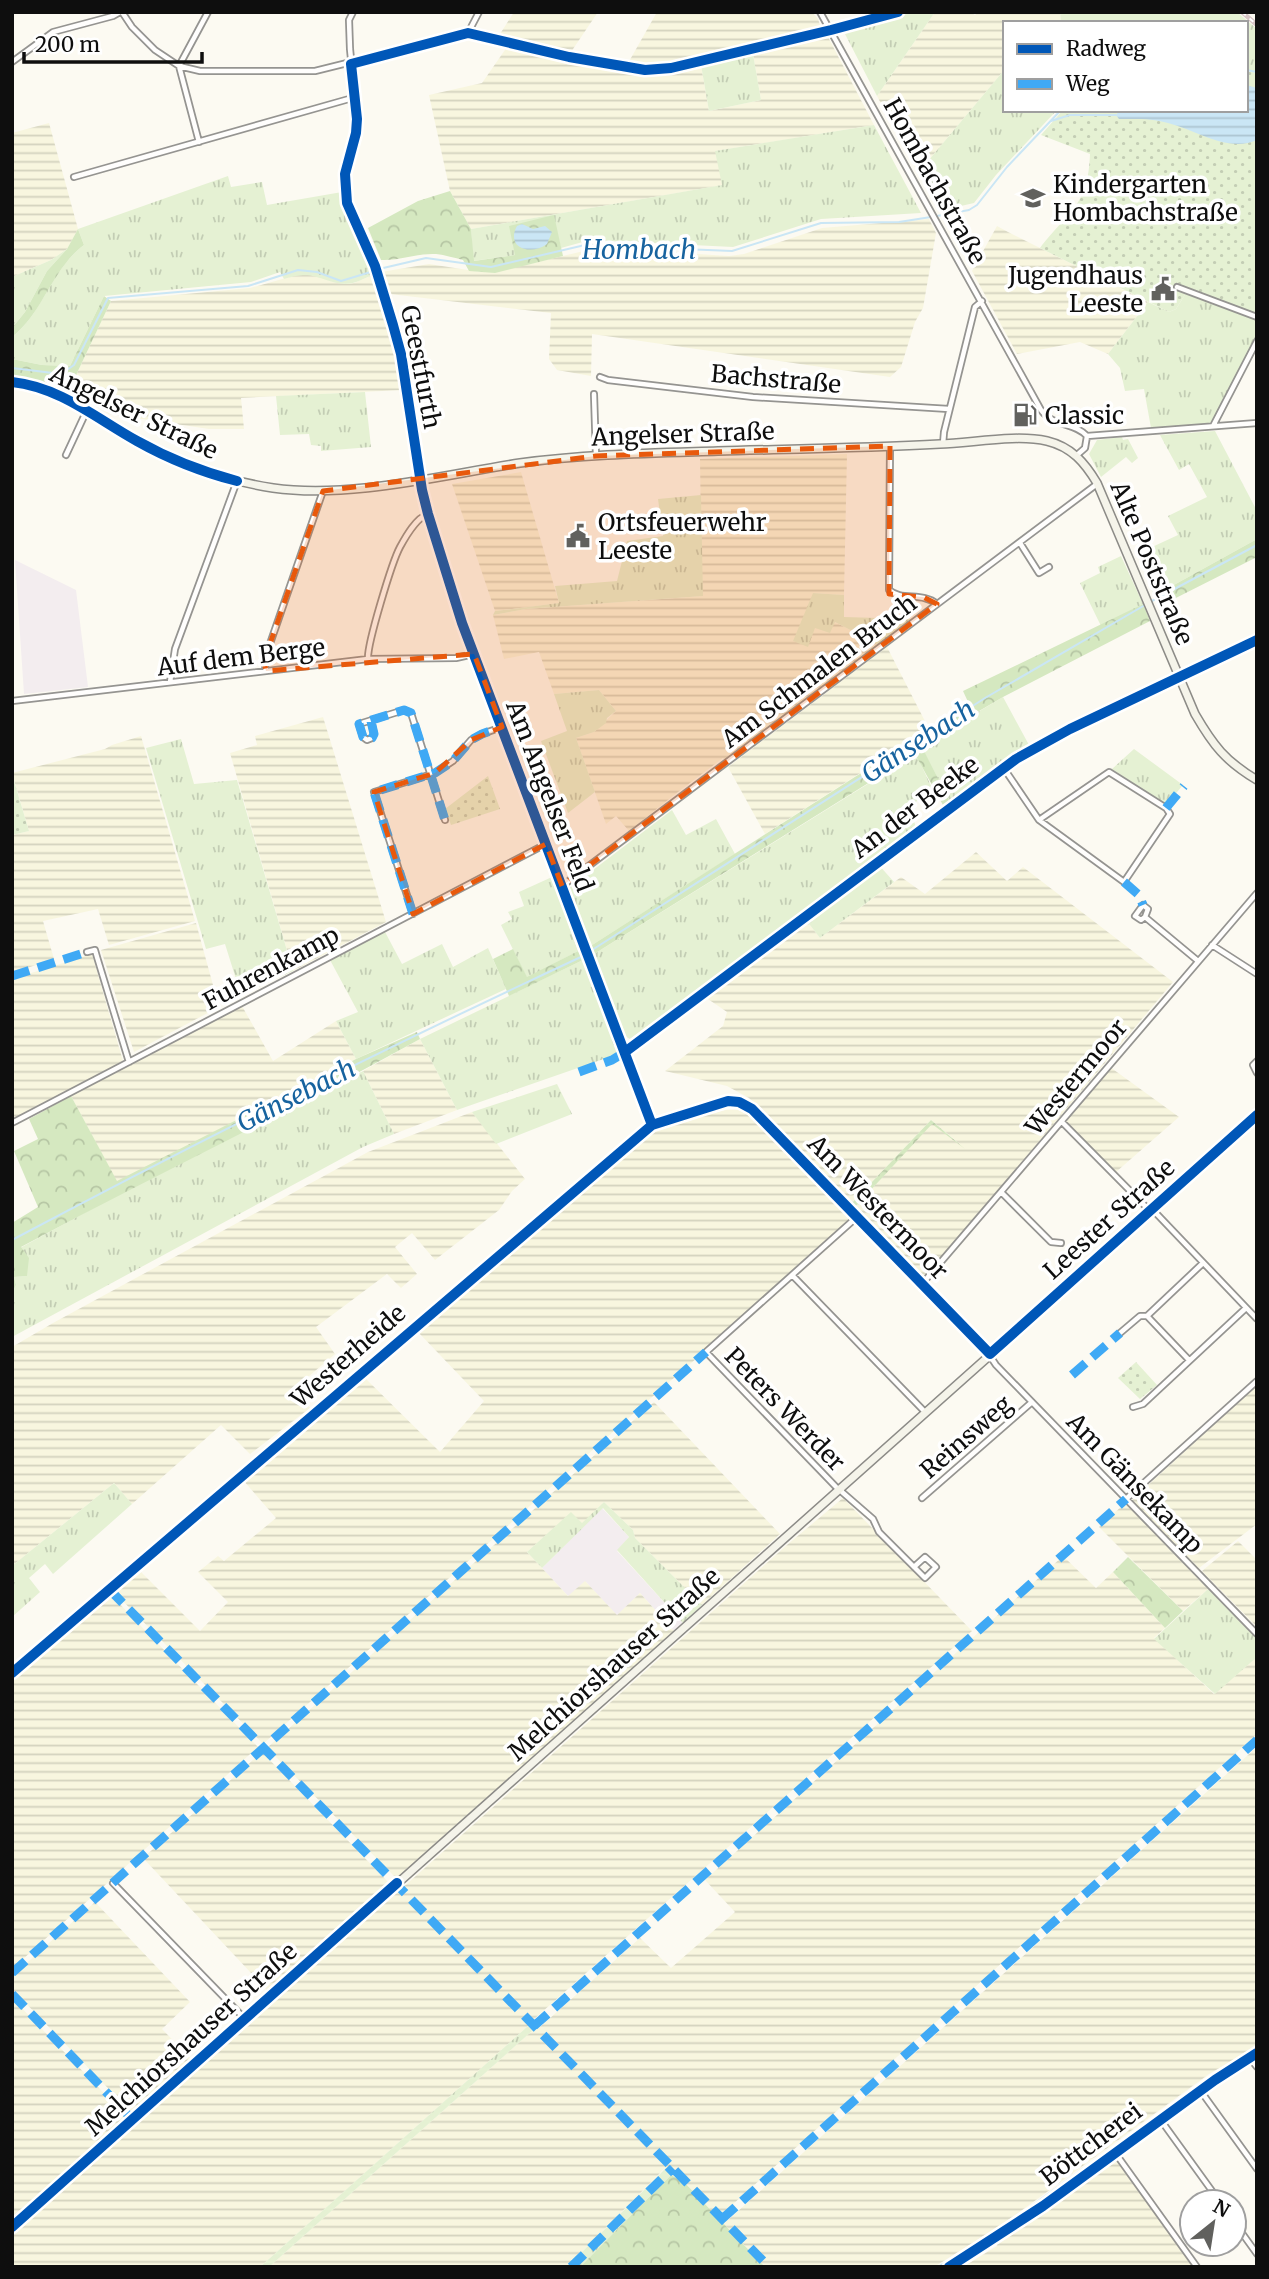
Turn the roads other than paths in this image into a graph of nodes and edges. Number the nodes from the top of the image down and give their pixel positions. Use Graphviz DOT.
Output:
graph roads {
  1 [pos="121,12"];
  2 [pos="208,12"];
  3 [pos="353,12"];
  4 [pos="480,12"];
  5 [pos="820,12"];
  6 [pos="898,12"];
  7 [pos="831,30"];
  8 [pos="468,33"];
  9 [pos="12,62"];
  10 [pos="351,64"];
  11 [pos="178,66"];
  12 [pos="356,97"];
  13 [pos="199,142"];
  14 [pos="75,177"];
  15 [pos="1177,287"];
  16 [pos="982,301"];
  17 [pos="1257,317"];
  18 [pos="1257,341"];
  19 [pos="600,377"];
  20 [pos="12,382"];
  21 [pos="594,394"];
  22 [pos="949,409"];
  23 [pos="87,410"];
  24 [pos="1257,424"];
  25 [pos="1212,427"];
  26 [pos="1087,436"];
  27 [pos="1046,440"];
  28 [pos="943,444"];
  29 [pos="890,446"];
  30 [pos="66,455"];
  31 [pos="1077,455"];
  32 [pos="596,456"];
  33 [pos="420,479"];
  34 [pos="237,481"];
  35 [pos="1097,483"];
  36 [pos="323,491"];
  37 [pos="428,513"];
  38 [pos="1020,543"];
  39 [pos="1049,567"];
  40 [pos="937,604"];
  41 [pos="1257,640"];
  42 [pos="474,654"];
  43 [pos="368,659"];
  44 [pos="266,671"];
  45 [pos="1180,677"];
  46 [pos="170,682"];
  47 [pos="12,702"];
  48 [pos="370,721"];
  49 [pos="502,727"];
  50 [pos="1003,767"];
  51 [pos="430,774"];
  52 [pos="1257,780"];
  53 [pos="445,820"];
  54 [pos="1039,820"];
  55 [pos="545,844"];
  56 [pos="562,886"];
  57 [pos="1257,893"];
  58 [pos="413,914"];
  59 [pos="1145,917"];
  60 [pos="1212,945"];
  61 [pos="87,952"];
  62 [pos="1198,961"];
  63 [pos="1257,974"];
  64 [pos="625,1052"];
  65 [pos="1257,1061"];
  66 [pos="129,1062"];
  67 [pos="1257,1073"];
  68 [pos="728,1101"];
  69 [pos="1257,1115"];
  70 [pos="1062,1122"];
  71 [pos="12,1123"];
  72 [pos="652,1125"];
  73 [pos="1002,1193"];
  74 [pos="1151,1210"];
  75 [pos="858,1216"];
  76 [pos="1061,1244"];
  77 [pos="1203,1263"];
  78 [pos="793,1276"];
  79 [pos="922,1284"];
  80 [pos="1246,1308"];
  81 [pos="1147,1316"];
  82 [pos="1257,1319"];
  83 [pos="1120,1333"];
  84 [pos="990,1354"];
  85 [pos="1189,1360"];
  86 [pos="1257,1381"];
  87 [pos="1032,1402"];
  88 [pos="1133,1407"];
  89 [pos="925,1412"];
  90 [pos="839,1488"];
  91 [pos="922,1498"];
  92 [pos="1126,1499"];
  93 [pos="914,1567"];
  94 [pos="1257,1634"];
  95 [pos="12,1673"];
  96 [pos="113,1882"];
  97 [pos="245,2019"];
  98 [pos="1257,2053"];
  99 [pos="1250,2058"];
  100 [pos="1257,2067"];
  101 [pos="1200,2090"];
  102 [pos="1160,2119"];
  103 [pos="1116,2154"];
  104 [pos="1257,2169"];
  105 [pos="1210,2188"];
  106 [pos="12,2227"];
  107 [pos="949,2267"];
  108 [pos="1197,2267"];
  1 -- 9 [label="street"];
  1 -- 11 [label="street"];
  2 -- 11 [label="street"];
  3 -- 10 [label="street, Geestfurth"];
  4 -- 8 [label="street"];
  5 -- 7 [label="street, Hombachstraße"];
  6 -- 7 [label="street"];
  7 -- 8 [label="street"];
  7 -- 16 [label="street, Hombachstraße"];
  8 -- 10 [label="street"];
  10 -- 11 [label="street"];
  10 -- 12 [label="street, Geestfurth"];
  11 -- 13 [label="street"];
  12 -- 13 [label="street"];
  12 -- 33 [label="street, Geestfurth"];
  13 -- 14 [label="street"];
  15 -- 17 [label="street"];
  16 -- 22 [label="street"];
  16 -- 26 [label="street, Hombachstraße"];
  18 -- 25 [label="street"];
  19 -- 22 [label="street, Bachstraße"];
  20 -- 23 [label="street, Angelser Straße"];
  21 -- 32 [label="street"];
  22 -- 28 [label="street"];
  23 -- 30 [label="street"];
  23 -- 34 [label="street, Angelser Straße"];
  24 -- 25 [label="street"];
  25 -- 26 [label="street"];
  26 -- 31 [label="street"];
  27 -- 28 [label="street, Angelser Straße"];
  27 -- 31 [label="street, Alte Poststraße"];
  28 -- 29 [label="street, Angelser Straße"];
  29 -- 32 [label="street, Angelser Straße"];
  29 -- 40 [label="street"];
  31 -- 35 [label="street, Alte Poststraße"];
  32 -- 33 [label="street, Angelser Straße"];
  33 -- 36 [label="street, Angelser Straße"];
  33 -- 37 [label="street, Am Angelser Feld"];
  34 -- 36 [label="street, Angelser Straße"];
  34 -- 46 [label="street"];
  35 -- 38 [label="street, Am Schmalen Bruch"];
  35 -- 45 [label="street, Alte Poststraße"];
  36 -- 44 [label="street"];
  37 -- 42 [label="street, Am Angelser Feld"];
  37 -- 43 [label="street"];
  38 -- 39 [label="street"];
  38 -- 40 [label="street, Am Schmalen Bruch"];
  40 -- 56 [label="street, Am Schmalen Bruch"];
  41 -- 45 [label="street, An der Beeke"];
  42 -- 43 [label="street, Auf dem Berge"];
  42 -- 49 [label="street, Am Angelser Feld"];
  43 -- 44 [label="street, Auf dem Berge"];
  44 -- 46 [label="street, Auf dem Berge"];
  45 -- 50 [label="street, An der Beeke"];
  45 -- 52 [label="street, Alte Poststraße"];
  46 -- 47 [label="street, Auf dem Berge"];
  48 -- 51 [label="street"];
  49 -- 51 [label="street"];
  49 -- 55 [label="street, Am Angelser Feld"];
  50 -- 54 [label="street"];
  50 -- 64 [label="street, An der Beeke"];
  51 -- 53 [label="street"];
  51 -- 58 [label="street"];
  54 -- 54 [label="street"];
  55 -- 56 [label="street, Am Angelser Feld"];
  55 -- 58 [label="street, Fuhrenkamp"];
  56 -- 64 [label="street, Am Angelser Feld"];
  57 -- 60 [label="street, Westermoor"];
  58 -- 66 [label="street, Fuhrenkamp"];
  59 -- 62 [label="street"];
  60 -- 62 [label="street, Westermoor"];
  60 -- 63 [label="street"];
  61 -- 66 [label="street"];
  62 -- 70 [label="street, Westermoor"];
  64 -- 72 [label="street, Am Angelser Feld"];
  65 -- 67 [label="street"];
  66 -- 71 [label="street, Fuhrenkamp"];
  68 -- 72 [label="street, Westerheide"];
  68 -- 75 [label="street, Am Westermoor"];
  69 -- 74 [label="street, Leester Straße"];
  70 -- 73 [label="street, Westermoor"];
  70 -- 74 [label="street"];
  72 -- 95 [label="street, Westerheide"];
  73 -- 76 [label="street"];
  73 -- 79 [label="street, Westermoor"];
  74 -- 77 [label="street"];
  74 -- 84 [label="street, Leester Straße"];
  75 -- 78 [label="street"];
  75 -- 79 [label="street, Am Westermoor"];
  77 -- 80 [label="street"];
  77 -- 81 [label="street"];
  78 -- 89 [label="street"];
  78 -- 90 [label="street, Peters Werder"];
  79 -- 84 [label="street, Am Westermoor"];
  80 -- 82 [label="street"];
  80 -- 85 [label="street"];
  81 -- 83 [label="street"];
  81 -- 85 [label="street"];
  84 -- 87 [label="street, Am Gänsekamp"];
  84 -- 89 [label="street, Melchiorshauser Straße"];
  85 -- 88 [label="street"];
  86 -- 92 [label="street"];
  87 -- 91 [label="street, Reinsweg"];
  87 -- 92 [label="street, Am Gänsekamp"];
  89 -- 90 [label="street, Melchiorshauser Straße"];
  90 -- 93 [label="street, Peters Werder"];
  90 -- 97 [label="street, Melchiorshauser Straße"];
  92 -- 94 [label="street, Am Gänsekamp"];
  93 -- 93 [label="street"];
  96 -- 97 [label="street"];
  97 -- 106 [label="street, Melchiorshauser Straße"];
  98 -- 99 [label="street, Böttcherei"];
  99 -- 100 [label="street"];
  99 -- 101 [label="street, Böttcherei"];
  101 -- 102 [label="street, Böttcherei"];
  101 -- 104 [label="street"];
  102 -- 103 [label="street, Böttcherei"];
  102 -- 105 [label="street"];
  103 -- 107 [label="street, Böttcherei"];
  103 -- 108 [label="street"];
}
